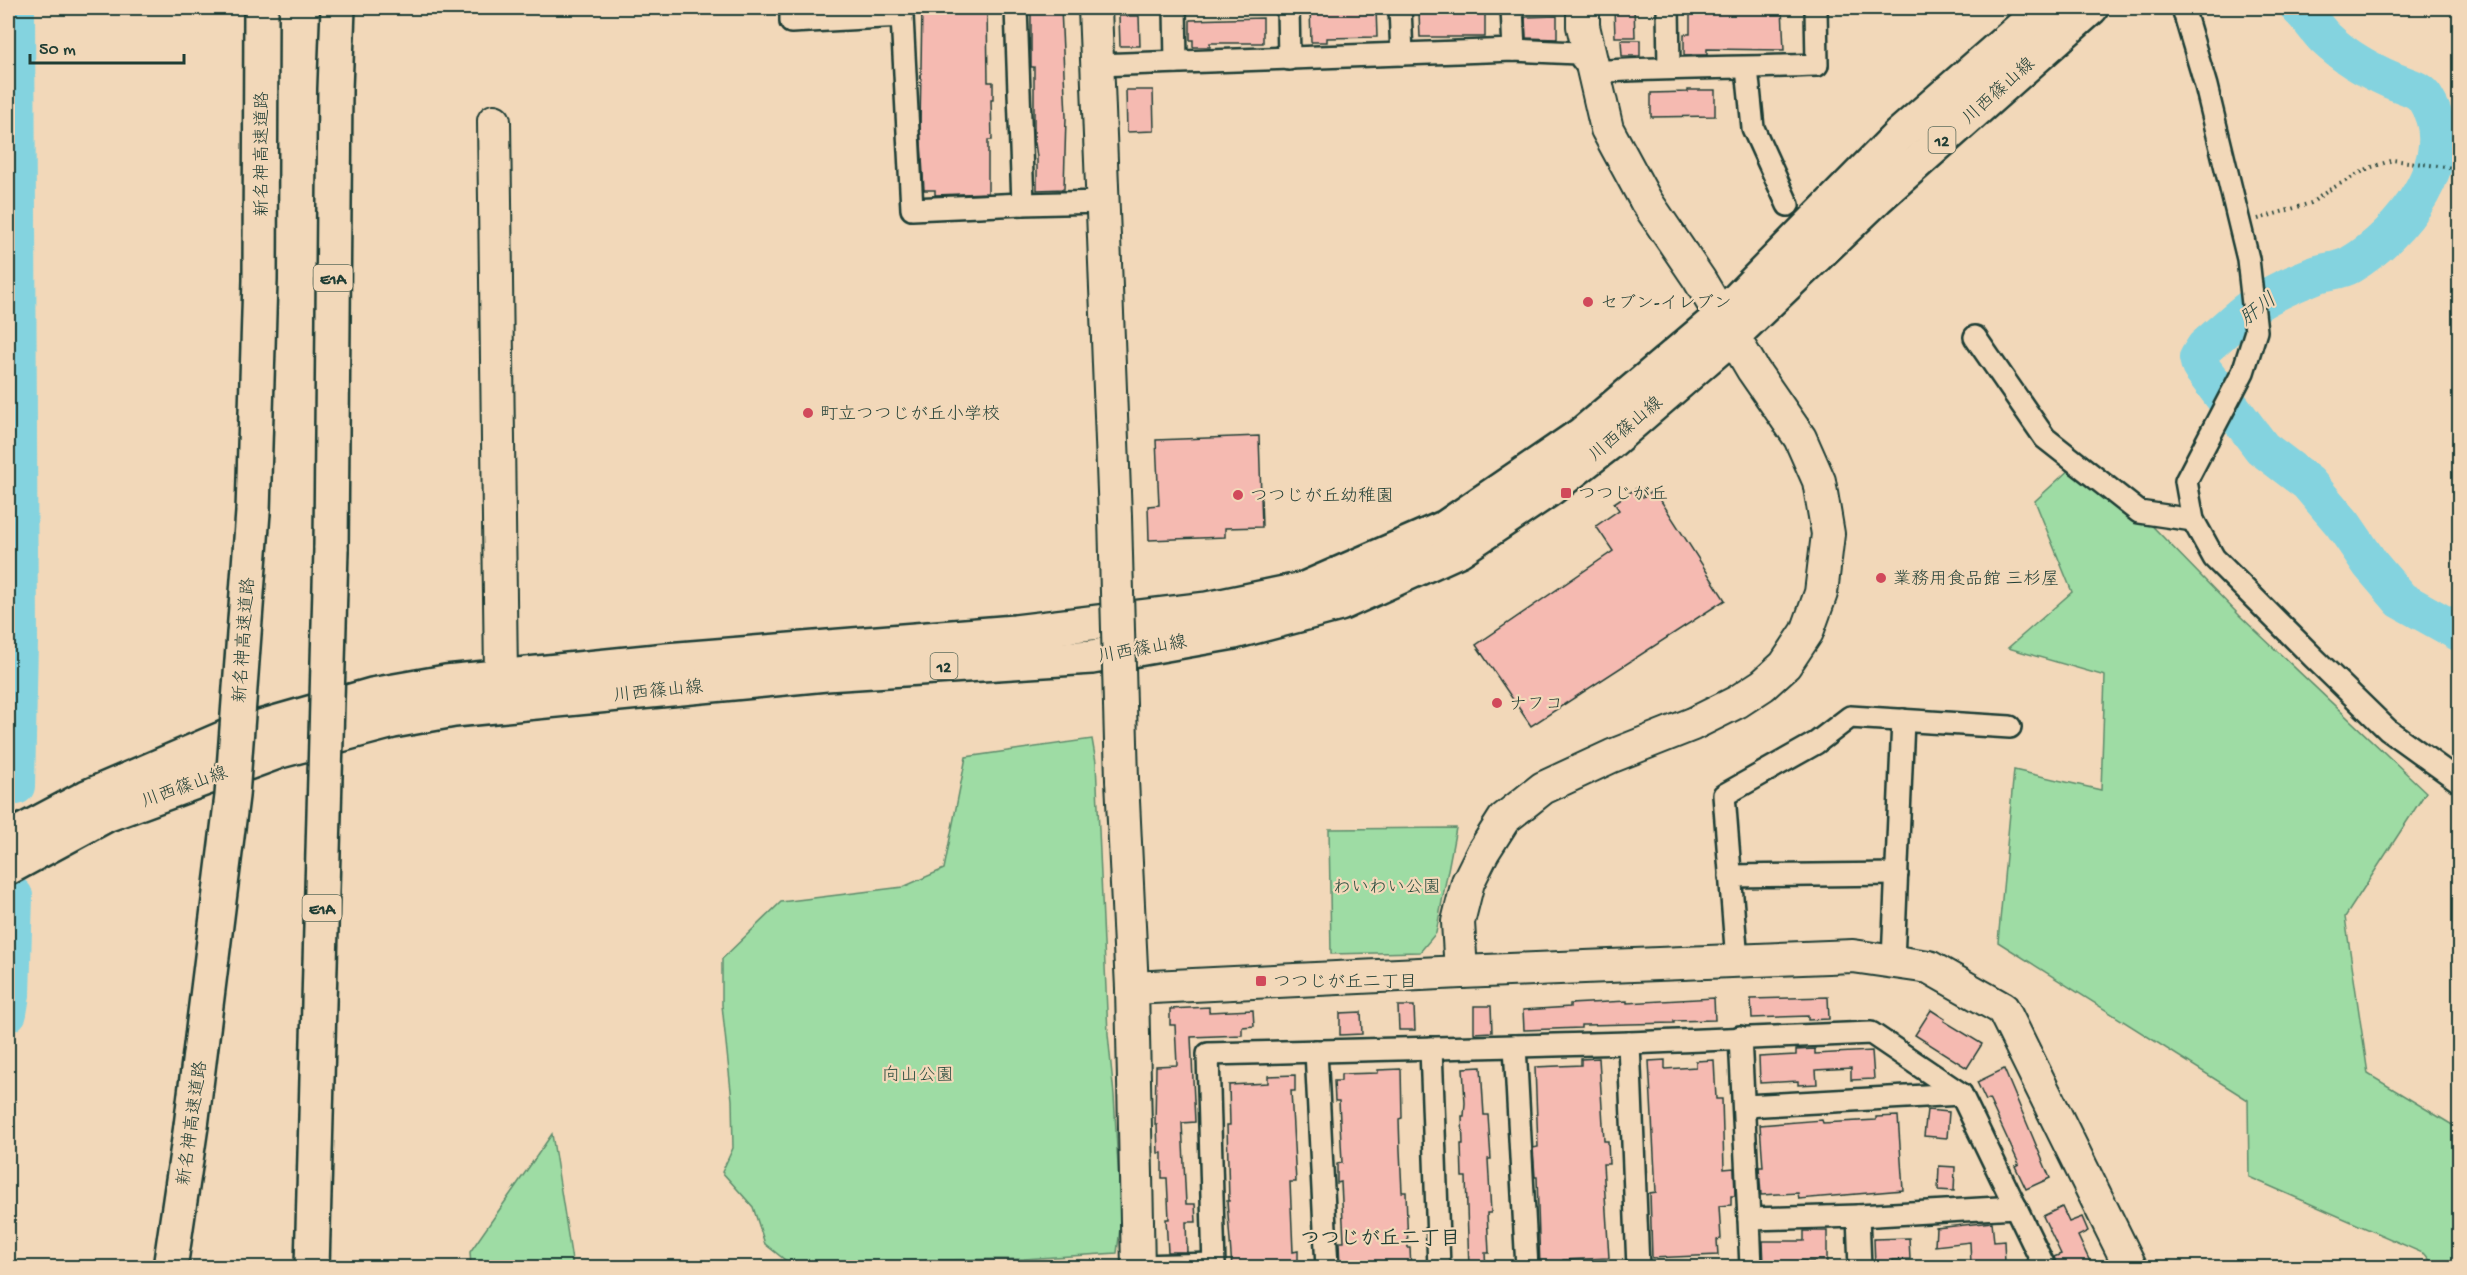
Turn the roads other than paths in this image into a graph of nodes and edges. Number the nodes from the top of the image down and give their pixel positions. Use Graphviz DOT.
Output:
graph roads {
  1 [pos="261,8"];
  2 [pos="338,8"];
  3 [pos="791,8"];
  4 [pos="1016,8"];
  5 [pos="1095,8"];
  6 [pos="1175,8"];
  7 [pos="1288,8"];
  8 [pos="1400,8"];
  9 [pos="1512,8"];
  10 [pos="1583,8"];
  11 [pos="1668,8"];
  12 [pos="1816,8"];
  13 [pos="2044,8"];
  14 [pos="2091,8"];
  15 [pos="2183,8"];
  16 [pos="902,12"];
  17 [pos="1514,50"];
  18 [pos="1402,54"];
  19 [pos="1289,59"];
  20 [pos="1176,62"];
  21 [pos="1098,65"];
  22 [pos="1669,67"];
  23 [pos="1747,68"];
  24 [pos="1592,72"];
  25 [pos="494,121"];
  26 [pos="1102,202"];
  27 [pos="1023,204"];
  28 [pos="1788,205"];
  29 [pos="1789,265"];
  30 [pos="1727,326"];
  31 [pos="1975,337"];
  32 [pos="2193,520"];
  33 [pos="501,677"];
  34 [pos="1903,720"];
  35 [pos="2010,727"];
  36 [pos="2460,782"];
  37 [pos="8,839"];
  38 [pos="8,868"];
  39 [pos="1897,874"];
  40 [pos="1730,876"];
  41 [pos="1893,960"];
  42 [pos="1737,961"];
  43 [pos="1461,972"];
  44 [pos="1132,988"];
  45 [pos="1740,1037"];
  46 [pos="1629,1043"];
  47 [pos="1515,1046"];
  48 [pos="1431,1048"];
  49 [pos="1316,1051"];
  50 [pos="1961,1094"];
  51 [pos="1745,1106"];
  52 [pos="2016,1207"];
  53 [pos="1858,1216"];
  54 [pos="1749,1219"];
  55 [pos="1214,1265"];
  56 [pos="1138,1267"];
  57 [pos="170,1268"];
  58 [pos="312,1268"];
  59 [pos="1327,1268"];
  60 [pos="1439,1268"];
  61 [pos="1527,1268"];
  62 [pos="1638,1268"];
  63 [pos="1751,1268"];
  64 [pos="1860,1268"];
  65 [pos="2045,1268"];
  66 [pos="2131,1268"];
  1 -- 57 [label="main road, 新名神高速道路, bridge"];
  2 -- 58 [label="main road, E1A, bridge"];
  3 -- 16 [label="street"];
  4 -- 27 [label="street"];
  5 -- 21 [label="street"];
  6 -- 20 [label="street"];
  7 -- 19 [label="street"];
  8 -- 18 [label="street"];
  9 -- 17 [label="street"];
  10 -- 24 [label="street"];
  11 -- 22 [label="street"];
  12 -- 23 [label="street"];
  13 -- 29 [label="main road, 川西篠山線 / 12"];
  14 -- 29 [label="main road, 川西篠山線 / 12"];
  15 -- 32 [label="street"];
  16 -- 27 [label="street"];
  17 -- 18 [label="street"];
  17 -- 24 [label="street"];
  18 -- 19 [label="street"];
  19 -- 20 [label="street"];
  20 -- 21 [label="street"];
  21 -- 26 [label="street"];
  22 -- 23 [label="street"];
  22 -- 24 [label="street"];
  23 -- 28 [label="street"];
  24 -- 30 [label="street"];
  25 -- 33 [label="street"];
  26 -- 27 [label="street"];
  26 -- 44 [label="street, bridge"];
  29 -- 30 [label="main road, 川西篠山線 / 12"];
  30 -- 33 [label="main road, 川西篠山線 / 12"];
  30 -- 38 [label="main road, 川西篠山線 / 12"];
  30 -- 43 [label="street"];
  31 -- 32 [label="street"];
  32 -- 36 [label="street"];
  33 -- 37 [label="main road, 川西篠山線 / 12"];
  34 -- 35 [label="street"];
  34 -- 39 [label="street"];
  34 -- 40 [label="street"];
  39 -- 40 [label="street"];
  39 -- 41 [label="street"];
  40 -- 42 [label="street"];
  41 -- 42 [label="street"];
  41 -- 66 [label="street"];
  42 -- 43 [label="street"];
  43 -- 44 [label="street"];
  44 -- 56 [label="street"];
  45 -- 46 [label="street"];
  45 -- 50 [label="street"];
  45 -- 51 [label="street"];
  46 -- 47 [label="street"];
  46 -- 62 [label="street"];
  47 -- 48 [label="street"];
  47 -- 61 [label="street"];
  48 -- 49 [label="street"];
  48 -- 60 [label="street"];
  49 -- 55 [label="street"];
  49 -- 59 [label="street"];
  50 -- 51 [label="street"];
  50 -- 52 [label="street"];
  51 -- 54 [label="street"];
  52 -- 53 [label="street"];
  52 -- 65 [label="street"];
  53 -- 54 [label="street"];
  53 -- 64 [label="street"];
  54 -- 63 [label="street"];
  55 -- 56 [label="street"];
}
